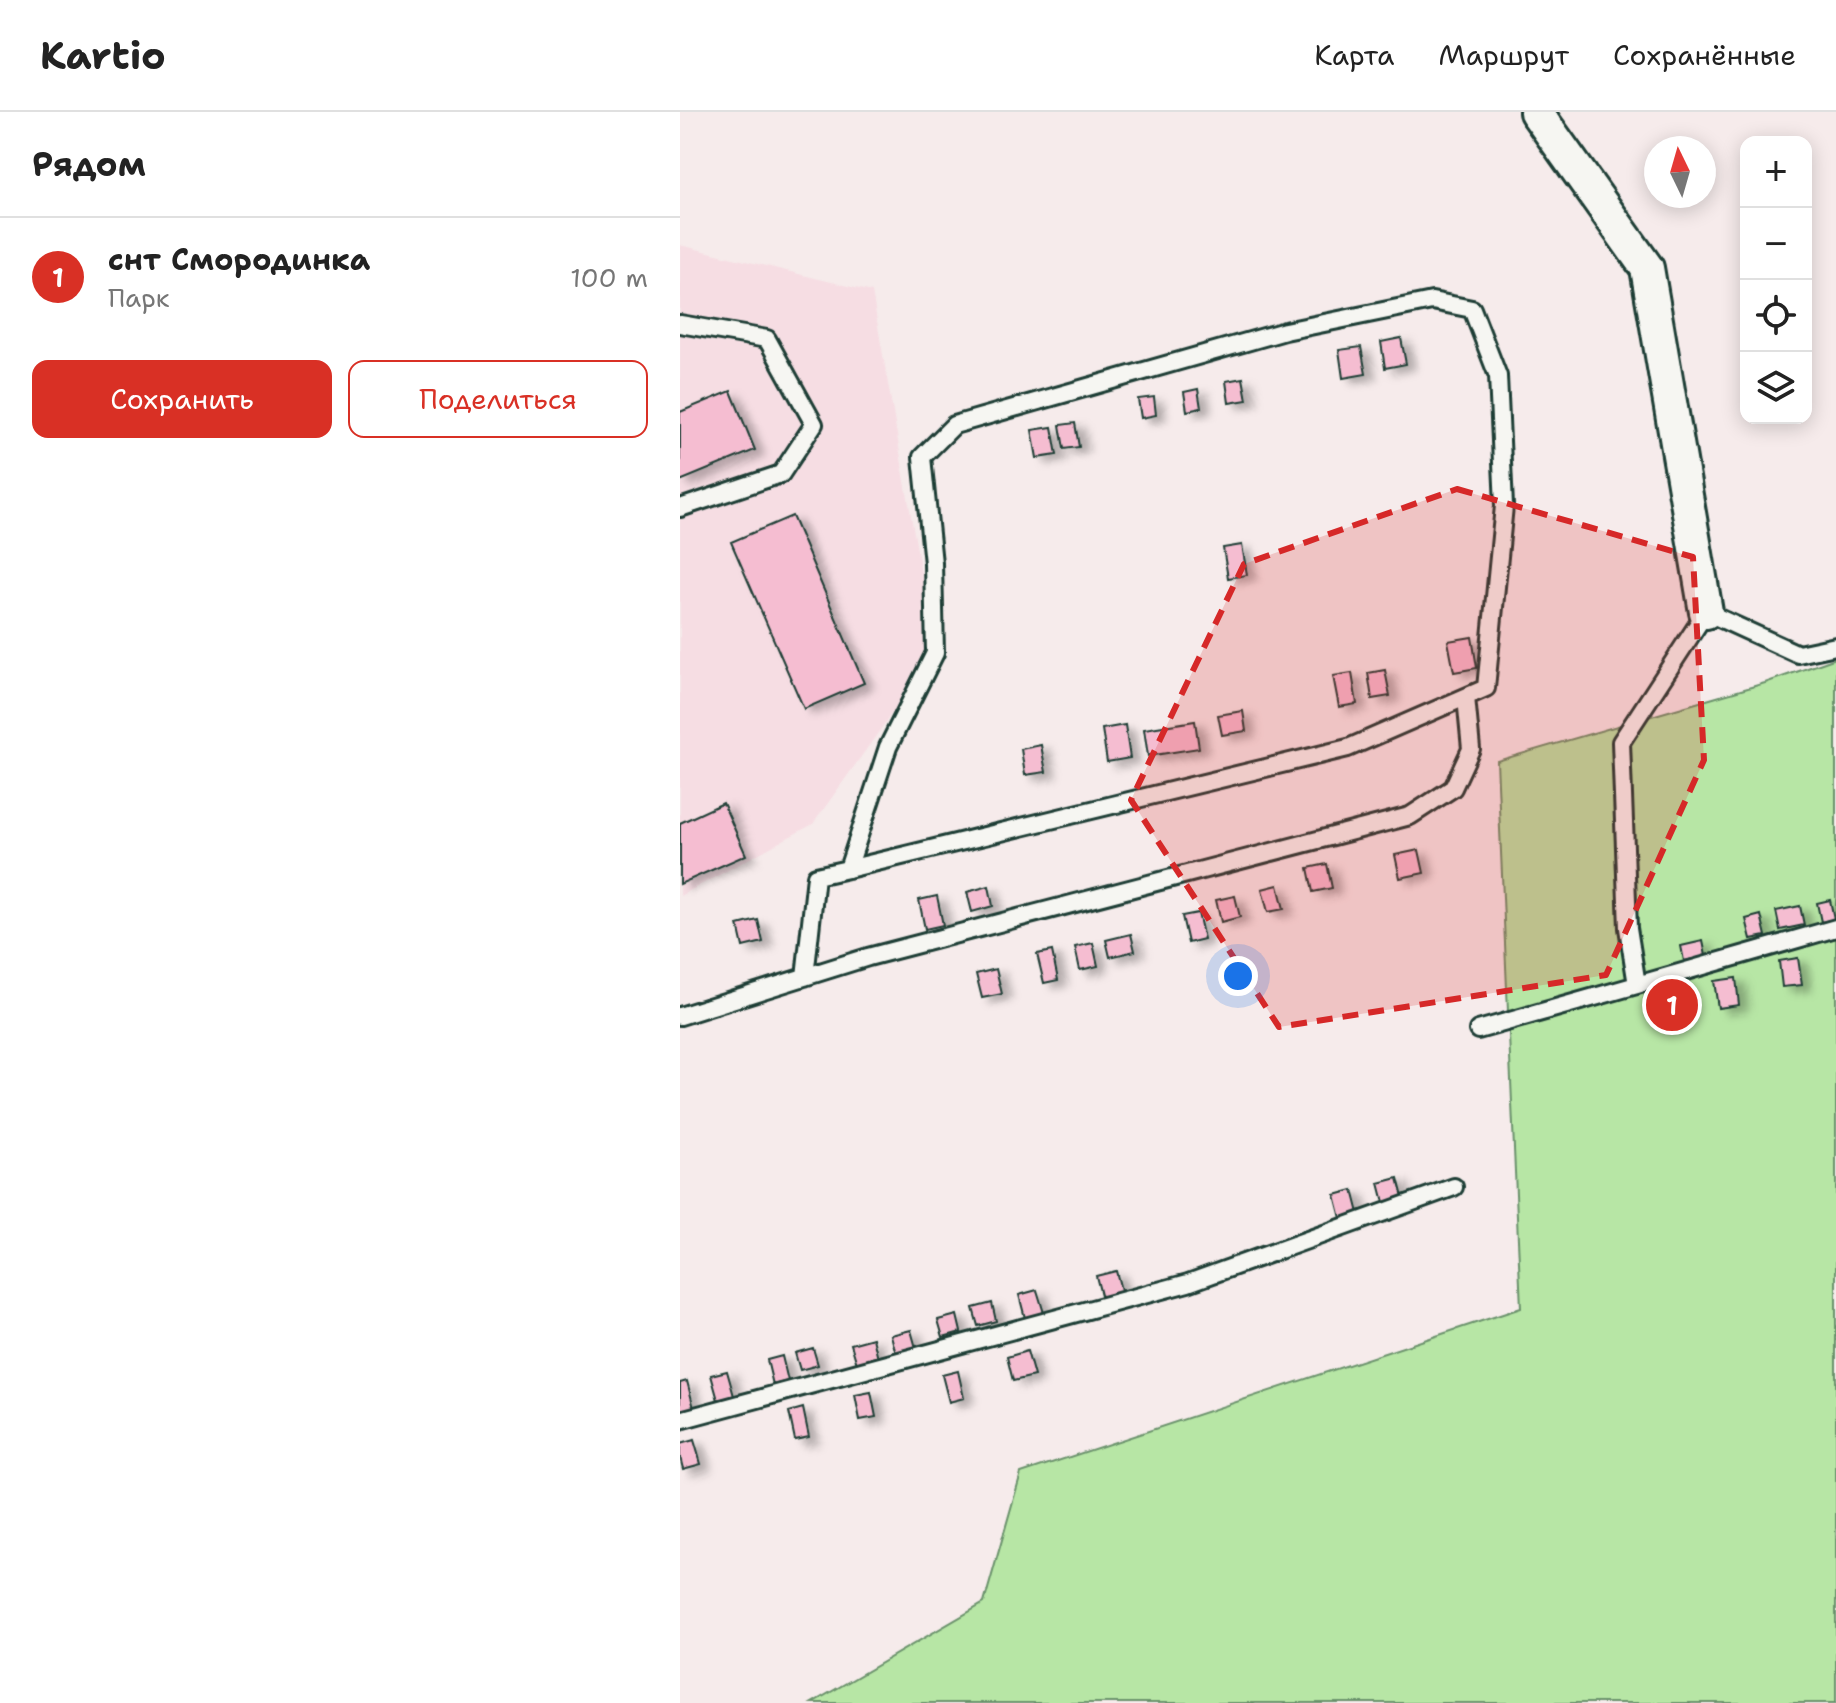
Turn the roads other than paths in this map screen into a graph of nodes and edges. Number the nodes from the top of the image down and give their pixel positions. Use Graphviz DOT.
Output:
graph roads {
  1 [pos="1536,112"];
  2 [pos="680,324"];
  3 [pos="680,508"];
  4 [pos="1706,612"];
  5 [pos="1836,646"];
  6 [pos="1466,697"];
  7 [pos="848,869"];
  8 [pos="1836,928"];
  9 [pos="805,977"];
  10 [pos="1637,985"];
  11 [pos="680,1016"];
  12 [pos="1478,1030"];
  13 [pos="1454,1187"];
  14 [pos="680,1420"];
  1 -- 4 [label="street"];
  2 -- 3 [label="lane"];
  4 -- 5 [label="lane"];
  4 -- 10 [label="lane"];
  6 -- 7 [label="lane"];
  6 -- 7 [label="lane"];
  6 -- 9 [label="lane"];
  7 -- 9 [label="lane"];
  8 -- 10 [label="lane"];
  9 -- 11 [label="lane"];
  10 -- 12 [label="lane"];
  13 -- 14 [label="lane"];
}
